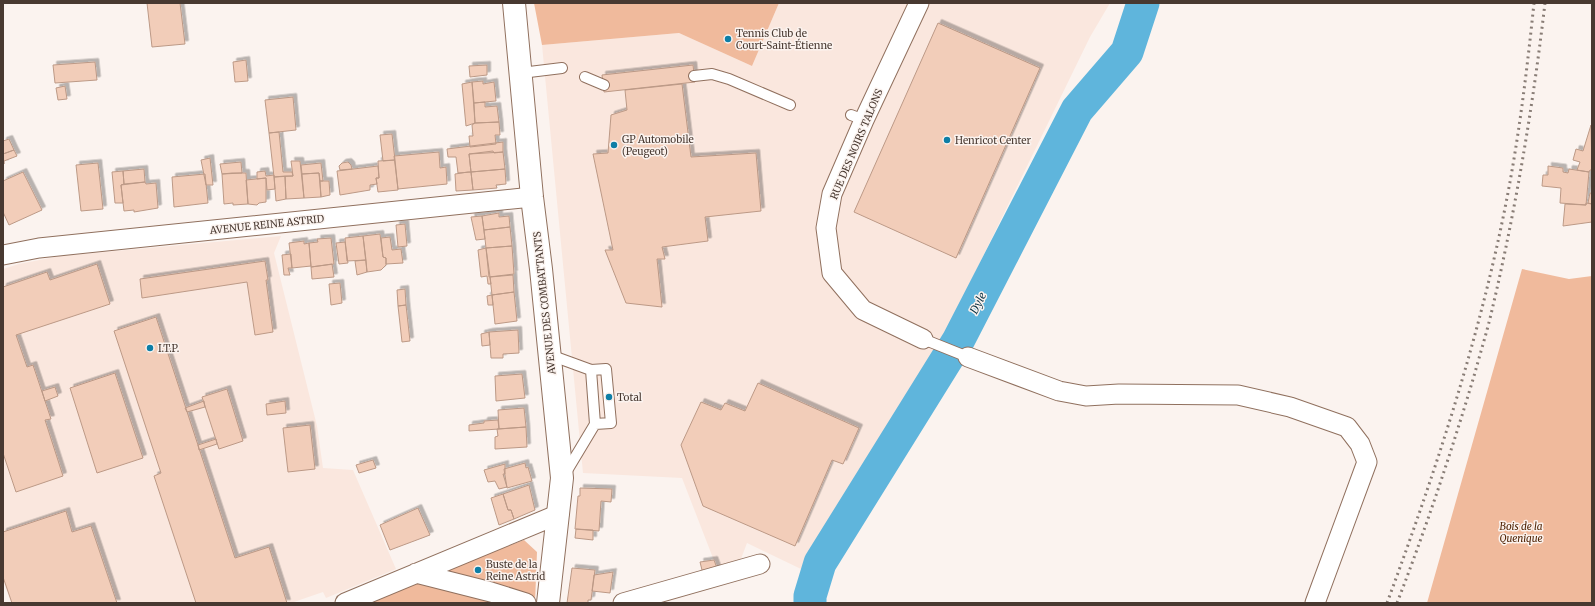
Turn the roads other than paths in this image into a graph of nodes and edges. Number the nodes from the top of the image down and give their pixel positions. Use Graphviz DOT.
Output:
graph roads {
  1 [pos="514,3"];
  2 [pos="919,3"];
  3 [pos="562,68"];
  4 [pos="522,73"];
  5 [pos="694,76"];
  6 [pos="585,77"];
  7 [pos="604,85"];
  8 [pos="790,105"];
  9 [pos="532,198"];
  10 [pos="3,254"];
  11 [pos="923,339"];
  12 [pos="550,355"];
  13 [pos="968,357"];
  14 [pos="591,370"];
  15 [pos="595,424"];
  16 [pos="562,478"];
  17 [pos="559,514"];
  18 [pos="760,564"];
  19 [pos="416,573"];
  20 [pos="345,603"];
  21 [pos="526,603"];
  22 [pos="548,603"];
  23 [pos="623,603"];
  24 [pos="1315,603"];
  1 -- 4 [label="main road, AVENUE DES COMBATTANTS"];
  2 -- 11 [label="street, RUE DES NOIRS TALONS"];
  3 -- 4 [label="lane"];
  4 -- 9 [label="main road, AVENUE DES COMBATTANTS"];
  5 -- 8 [label="lane"];
  6 -- 7 [label="lane"];
  9 -- 10 [label="street, AVENUE REINE ASTRID"];
  9 -- 12 [label="main road, AVENUE DES COMBATTANTS"];
  11 -- 13 [label="lane, RUE DES NOIRS TALONS"];
  12 -- 14 [label="lane"];
  12 -- 16 [label="main road, AVENUE DES COMBATTANTS"];
  13 -- 24 [label="street"];
  14 -- 15 [label="lane"];
  14 -- 15 [label="lane"];
  15 -- 16 [label="lane"];
  16 -- 17 [label="main road, AVENUE DES COMBATTANTS"];
  17 -- 19 [label="street"];
  17 -- 22 [label="main road, AVENUE DES COMBATTANTS"];
  18 -- 23 [label="street"];
  19 -- 20 [label="street"];
  19 -- 21 [label="street"];
}
